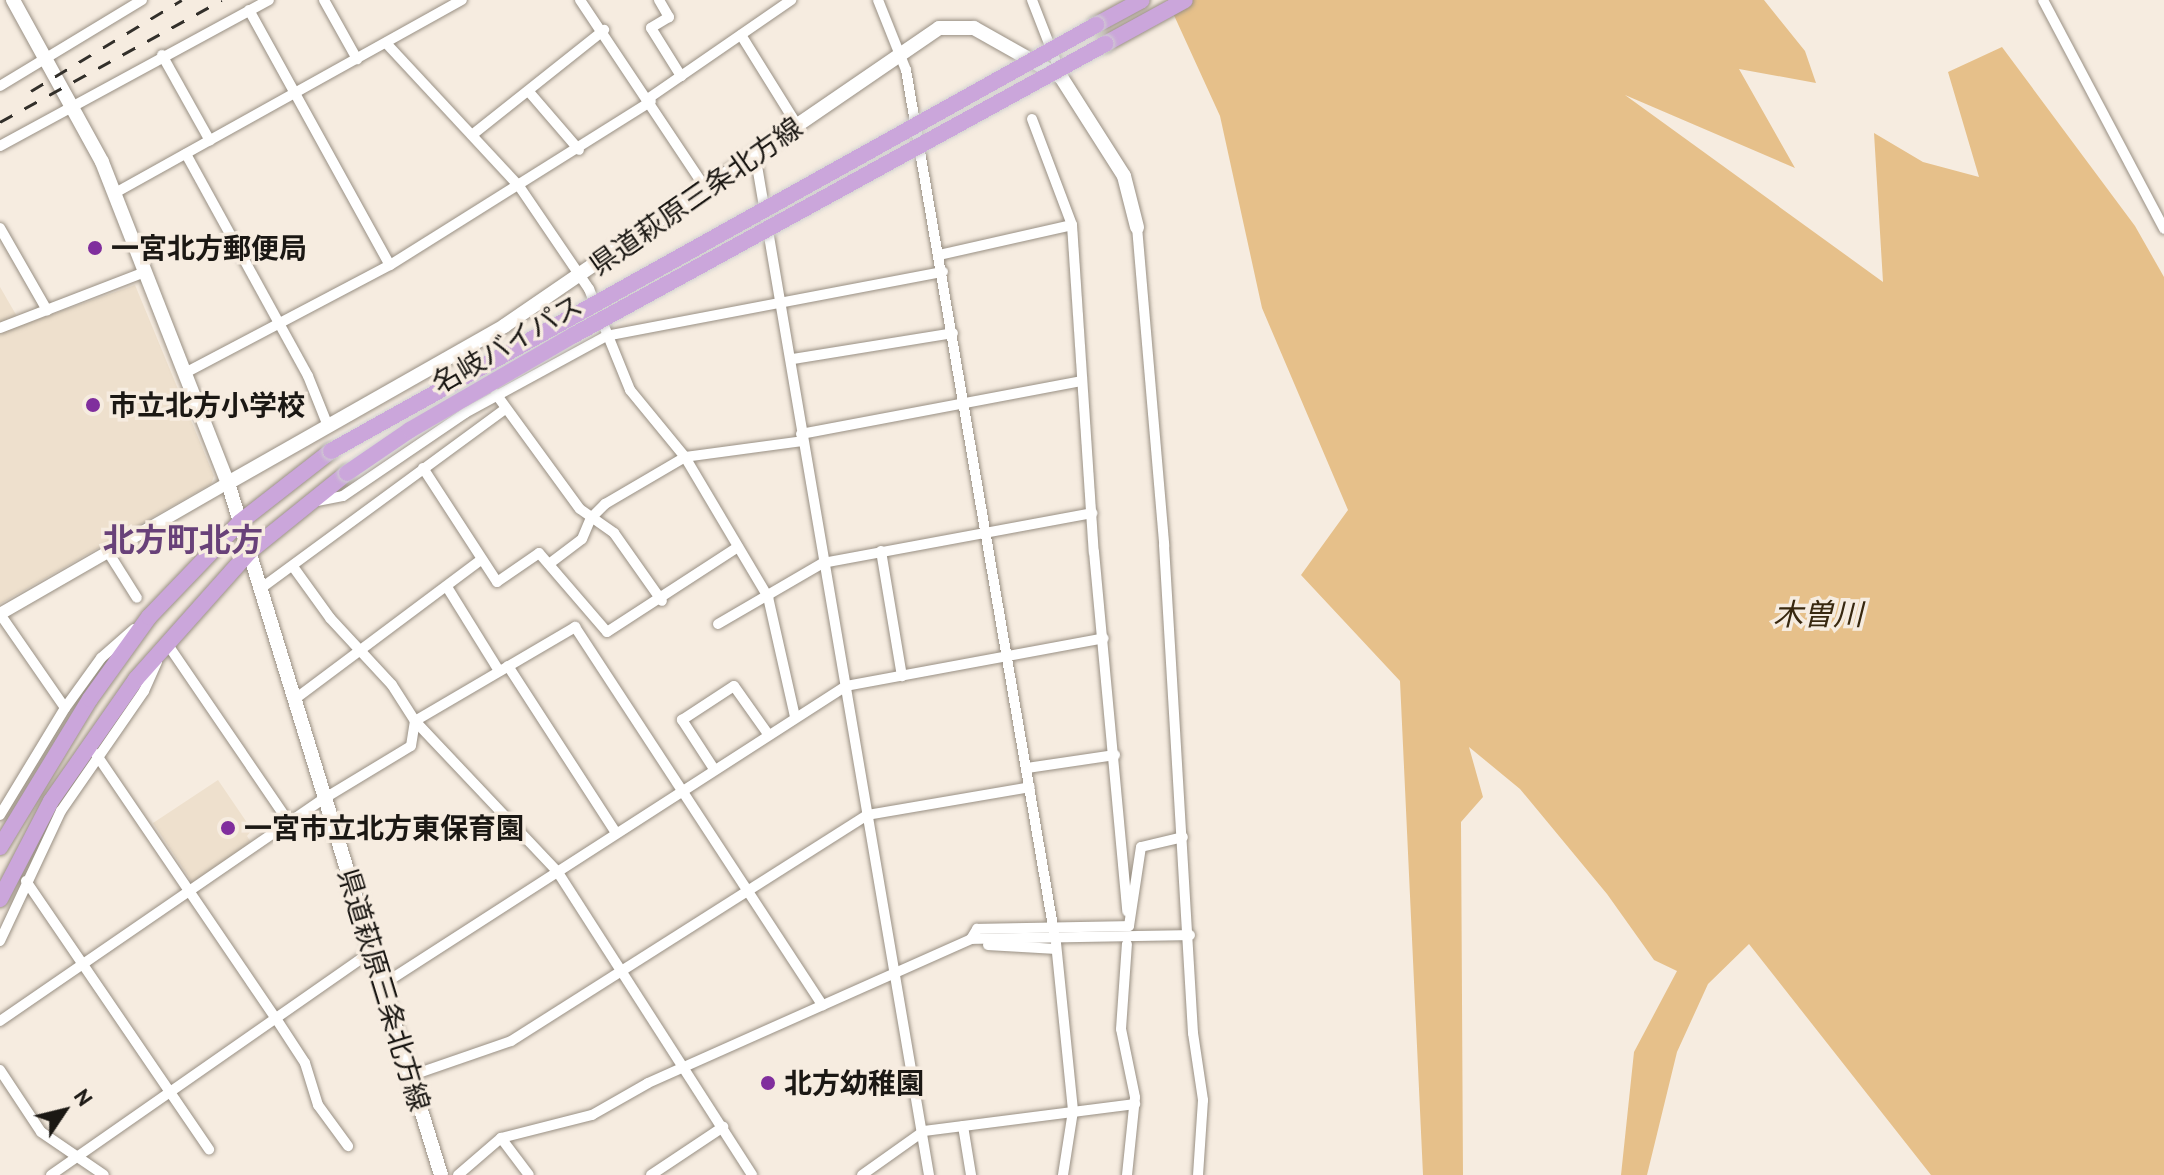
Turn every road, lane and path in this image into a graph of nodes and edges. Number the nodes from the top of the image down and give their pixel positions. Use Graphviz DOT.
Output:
graph roads {
  1 [pos="13,0"];
  2 [pos="142,0"];
  3 [pos="269,0"];
  4 [pos="324,0"];
  5 [pos="462,0"];
  6 [pos="580,0"];
  7 [pos="659,0"];
  8 [pos="791,0"];
  9 [pos="878,0"];
  10 [pos="1032,0"];
  11 [pos="1142,0"];
  12 [pos="1185,0"];
  13 [pos="2043,0"];
  14 [pos="249,10"];
  15 [pos="604,30"];
  16 [pos="741,35"];
  17 [pos="386,43"];
  18 [pos="903,50"];
  19 [pos="162,55"];
  20 [pos="357,59"];
  21 [pos="47,60"];
  22 [pos="681,76"];
  23 [pos="1061,77"];
  24 [pos="0,86"];
  25 [pos="530,93"];
  26 [pos="296,94"];
  27 [pos="650,100"];
  28 [pos="72,103"];
  29 [pos="1032,119"];
  30 [pos="797,125"];
  31 [pos="472,135"];
  32 [pos="210,141"];
  33 [pos="0,146"];
  34 [pos="579,150"];
  35 [pos="186,154"];
  36 [pos="755,154"];
  37 [pos="519,186"];
  38 [pos="706,189"];
  39 [pos="115,193"];
  40 [pos="1072,225"];
  41 [pos="1137,227"];
  42 [pos="0,228"];
  43 [pos="2164,229"];
  44 [pos="939,255"];
  45 [pos="390,265"];
  46 [pos="145,272"];
  47 [pos="943,272"];
  48 [pos="581,276"];
  49 [pos="782,299"];
  50 [pos="47,310"];
  51 [pos="280,323"];
  52 [pos="0,328"];
  53 [pos="953,333"];
  54 [pos="606,336"];
  55 [pos="793,359"];
  56 [pos="185,373"];
  57 [pos="1081,381"];
  58 [pos="496,394"];
  59 [pos="962,406"];
  60 [pos="506,408"];
  61 [pos="328,426"];
  62 [pos="802,437"];
  63 [pos="685,457"];
  64 [pos="423,468"];
  65 [pos="228,483"];
  66 [pos="310,502"];
  67 [pos="1092,513"];
  68 [pos="591,518"];
  69 [pos="240,522"];
  70 [pos="983,532"];
  71 [pos="738,547"];
  72 [pos="881,551"];
  73 [pos="108,552"];
  74 [pos="249,552"];
  75 [pos="481,560"];
  76 [pos="823,563"];
  77 [pos="549,564"];
  78 [pos="294,568"];
  79 [pos="447,587"];
  80 [pos="260,589"];
  81 [pos="768,597"];
  82 [pos="137,598"];
  83 [pos="662,601"];
  84 [pos="0,614"];
  85 [pos="593,616"];
  86 [pos="149,617"];
  87 [pos="718,624"];
  88 [pos="575,627"];
  89 [pos="1104,638"];
  90 [pos="166,642"];
  91 [pos="361,650"];
  92 [pos="1008,658"];
  93 [pos="503,669"];
  94 [pos="902,676"];
  95 [pos="846,686"];
  96 [pos="295,699"];
  97 [pos="65,708"];
  98 [pos="795,717"];
  99 [pos="415,721"];
  100 [pos="768,734"];
  101 [pos="96,754"];
  102 [pos="1115,755"];
  103 [pos="1027,768"];
  104 [pos="714,769"];
  105 [pos="1030,787"];
  106 [pos="684,789"];
  107 [pos="325,798"];
  108 [pos="0,815"];
  109 [pos="867,815"];
  110 [pos="289,822"];
  111 [pos="616,833"];
  112 [pos="1183,837"];
  113 [pos="0,847"];
  114 [pos="557,871"];
  115 [pos="26,881"];
  116 [pos="189,893"];
  117 [pos="747,893"];
  118 [pos="0,899"];
  119 [pos="1129,928"];
  120 [pos="1190,935"];
  121 [pos="1054,937"];
  122 [pos="971,939"];
  123 [pos="0,941"];
  124 [pos="1127,944"];
  125 [pos="372,951"];
  126 [pos="84,964"];
  127 [pos="894,970"];
  128 [pos="624,972"];
  129 [pos="382,985"];
  130 [pos="822,1005"];
  131 [pos="275,1017"];
  132 [pos="0,1021"];
  133 [pos="684,1067"];
  134 [pos="0,1070"];
  135 [pos="410,1076"];
  136 [pos="170,1090"];
  137 [pos="1135,1104"];
  138 [pos="1073,1111"];
  139 [pos="963,1126"];
  140 [pos="723,1127"];
  141 [pos="924,1131"];
  142 [pos="501,1138"];
  143 [pos="348,1146"];
  144 [pos="209,1149"];
  145 [pos="79,1154"];
  146 [pos="51,1175"];
  147 [pos="104,1175"];
  148 [pos="441,1175"];
  149 [pos="458,1175"];
  150 [pos="529,1175"];
  151 [pos="651,1175"];
  152 [pos="752,1175"];
  153 [pos="862,1175"];
  154 [pos="929,1175"];
  155 [pos="971,1175"];
  156 [pos="1063,1175"];
  157 [pos="1127,1175"];
  158 [pos="1198,1175"];
  1 -- 21 [label="main road"];
  2 -- 21 [label="street"];
  3 -- 14 [label="street"];
  4 -- 20 [label="street"];
  5 -- 17 [label="street"];
  6 -- 15 [label="street"];
  7 -- 22 [label="street"];
  8 -- 16 [label="street"];
  9 -- 18 [label="street"];
  10 -- 23 [label="street"];
  11 -- 69 [label="highway, 名岐バイパス, bridge"];
  12 -- 66 [label="highway, 名岐バイパス, bridge"];
  13 -- 43 [label="street"];
  14 -- 19 [label="street"];
  14 -- 26 [label="street"];
  15 -- 25 [label="street"];
  15 -- 27 [label="street"];
  16 -- 22 [label="street"];
  16 -- 30 [label="street"];
  17 -- 20 [label="street"];
  17 -- 31 [label="street"];
  18 -- 23 [label="main road, 県道萩原三条北方線"];
  18 -- 30 [label="main road, 県道萩原三条北方線"];
  18 -- 44 [label="street"];
  19 -- 28 [label="street"];
  19 -- 32 [label="street"];
  20 -- 26 [label="street"];
  21 -- 24 [label="street"];
  21 -- 28 [label="main road"];
  22 -- 27 [label="street"];
  23 -- 41 [label="main road, 県道萩原三条北方線"];
  25 -- 31 [label="street"];
  25 -- 34 [label="street"];
  26 -- 32 [label="street"];
  26 -- 45 [label="street"];
  27 -- 34 [label="street"];
  27 -- 38 [label="street"];
  28 -- 33 [label="street"];
  28 -- 39 [label="main road"];
  29 -- 40 [label="street"];
  30 -- 36 [label="main road, 県道萩原三条北方線"];
  31 -- 37 [label="street"];
  32 -- 35 [label="street"];
  34 -- 37 [label="street"];
  35 -- 39 [label="street"];
  35 -- 51 [label="street"];
  36 -- 38 [label="main road, 県道萩原三条北方線"];
  36 -- 49 [label="street"];
  37 -- 45 [label="street"];
  37 -- 48 [label="street"];
  38 -- 48 [label="main road, 県道萩原三条北方線"];
  39 -- 46 [label="main road"];
  40 -- 44 [label="street"];
  40 -- 57 [label="street"];
  41 -- 112 [label="street"];
  42 -- 50 [label="street"];
  44 -- 47 [label="street"];
  45 -- 51 [label="street"];
  46 -- 50 [label="street"];
  46 -- 56 [label="main road"];
  47 -- 49 [label="street"];
  47 -- 53 [label="street"];
  48 -- 54 [label="street"];
  48 -- 61 [label="main road, 県道萩原三条北方線"];
  49 -- 54 [label="street"];
  49 -- 55 [label="street"];
  50 -- 52 [label="street"];
  51 -- 56 [label="street"];
  51 -- 61 [label="street"];
  53 -- 55 [label="street"];
  53 -- 59 [label="street"];
  54 -- 58 [label="street"];
  54 -- 63 [label="street"];
  55 -- 62 [label="street"];
  56 -- 65 [label="main road"];
  57 -- 59 [label="street"];
  57 -- 67 [label="street"];
  58 -- 60 [label="street"];
  58 -- 66 [label="street"];
  59 -- 62 [label="street"];
  59 -- 70 [label="street"];
  60 -- 64 [label="street"];
  60 -- 68 [label="street"];
  61 -- 65 [label="main road, 県道萩原三条北方線"];
  62 -- 63 [label="street"];
  62 -- 76 [label="street"];
  63 -- 68 [label="street"];
  63 -- 71 [label="street"];
  64 -- 75 [label="street"];
  64 -- 78 [label="street"];
  65 -- 69 [label="main road, 県道萩原三条北方線"];
  65 -- 73 [label="street"];
  66 -- 74 [label="highway, 名岐バイパス"];
  67 -- 70 [label="street"];
  67 -- 89 [label="street"];
  68 -- 77 [label="street"];
  68 -- 83 [label="street"];
  69 -- 74 [label="main road, 県道萩原三条北方線"];
  69 -- 86 [label="highway, 名岐バイパス"];
  70 -- 72 [label="street"];
  70 -- 92 [label="street"];
  71 -- 81 [label="street"];
  71 -- 83 [label="street"];
  72 -- 76 [label="street"];
  72 -- 94 [label="street"];
  73 -- 82 [label="street"];
  73 -- 84 [label="street"];
  74 -- 80 [label="main road, 県道萩原三条北方線"];
  74 -- 90 [label="highway, 名岐バイパス"];
  75 -- 77 [label="street"];
  75 -- 79 [label="street"];
  76 -- 81 [label="street"];
  76 -- 95 [label="street"];
  77 -- 85 [label="street"];
  78 -- 80 [label="street"];
  78 -- 91 [label="street"];
  79 -- 91 [label="street"];
  79 -- 93 [label="street"];
  80 -- 96 [label="main road, 県道萩原三条北方線"];
  81 -- 87 [label="street"];
  81 -- 98 [label="street"];
  83 -- 85 [label="street"];
  84 -- 97 [label="street"];
  85 -- 88 [label="street"];
  86 -- 97 [label="street"];
  86 -- 113 [label="highway, 名岐バイパス"];
  88 -- 93 [label="street"];
  88 -- 106 [label="street"];
  89 -- 92 [label="street"];
  89 -- 102 [label="street"];
  90 -- 101 [label="street"];
  90 -- 110 [label="street"];
  90 -- 118 [label="highway, 名岐バイパス"];
  91 -- 96 [label="street"];
  91 -- 99 [label="street"];
  92 -- 94 [label="street"];
  92 -- 103 [label="street"];
  93 -- 99 [label="street"];
  93 -- 111 [label="street"];
  94 -- 95 [label="street"];
  95 -- 98 [label="street"];
  95 -- 109 [label="street"];
  96 -- 107 [label="main road, 県道萩原三条北方線"];
  97 -- 108 [label="street"];
  98 -- 100 [label="street"];
  99 -- 107 [label="street"];
  99 -- 114 [label="street"];
  100 -- 104 [label="street"];
  100 -- 104 [label="street"];
  101 -- 115 [label="street"];
  101 -- 116 [label="street"];
  102 -- 103 [label="street"];
  102 -- 119 [label="street"];
  103 -- 105 [label="street"];
  104 -- 106 [label="street"];
  105 -- 109 [label="street"];
  105 -- 121 [label="street"];
  106 -- 111 [label="street"];
  106 -- 117 [label="street"];
  107 -- 110 [label="street"];
  107 -- 125 [label="main road, 県道萩原三条北方線"];
  109 -- 117 [label="street"];
  109 -- 127 [label="street"];
  110 -- 116 [label="street"];
  111 -- 114 [label="street"];
  112 -- 119 [label="street"];
  112 -- 120 [label="street"];
  114 -- 128 [label="street"];
  114 -- 129 [label="street"];
  115 -- 123 [label="street"];
  115 -- 126 [label="street"];
  116 -- 126 [label="street"];
  116 -- 131 [label="street"];
  117 -- 128 [label="street"];
  117 -- 130 [label="street"];
  119 -- 121 [label="street"];
  120 -- 122 [label="street"];
  120 -- 158 [label="street"];
  121 -- 122 [label="street"];
  121 -- 122 [label="street"];
  121 -- 138 [label="street"];
  122 -- 127 [label="street"];
  124 -- 137 [label="street"];
  125 -- 129 [label="main road, 県道萩原三条北方線"];
  125 -- 131 [label="street"];
  126 -- 132 [label="street"];
  126 -- 136 [label="street"];
  127 -- 130 [label="street"];
  127 -- 141 [label="street"];
  128 -- 133 [label="street"];
  128 -- 135 [label="street"];
  129 -- 135 [label="main road, 県道萩原三条北方線"];
  130 -- 133 [label="street"];
  131 -- 136 [label="street"];
  131 -- 143 [label="street"];
  133 -- 140 [label="street"];
  133 -- 142 [label="street"];
  134 -- 145 [label="street"];
  135 -- 148 [label="main road, 県道萩原三条北方線"];
  136 -- 144 [label="street"];
  136 -- 145 [label="street"];
  137 -- 138 [label="street"];
  137 -- 157 [label="street"];
  138 -- 139 [label="street"];
  138 -- 156 [label="street"];
  139 -- 141 [label="street"];
  139 -- 155 [label="street"];
  140 -- 151 [label="street"];
  140 -- 152 [label="street"];
  141 -- 153 [label="street"];
  141 -- 154 [label="street"];
  142 -- 149 [label="street"];
  142 -- 150 [label="street"];
  145 -- 146 [label="street"];
  145 -- 147 [label="street"];
}
